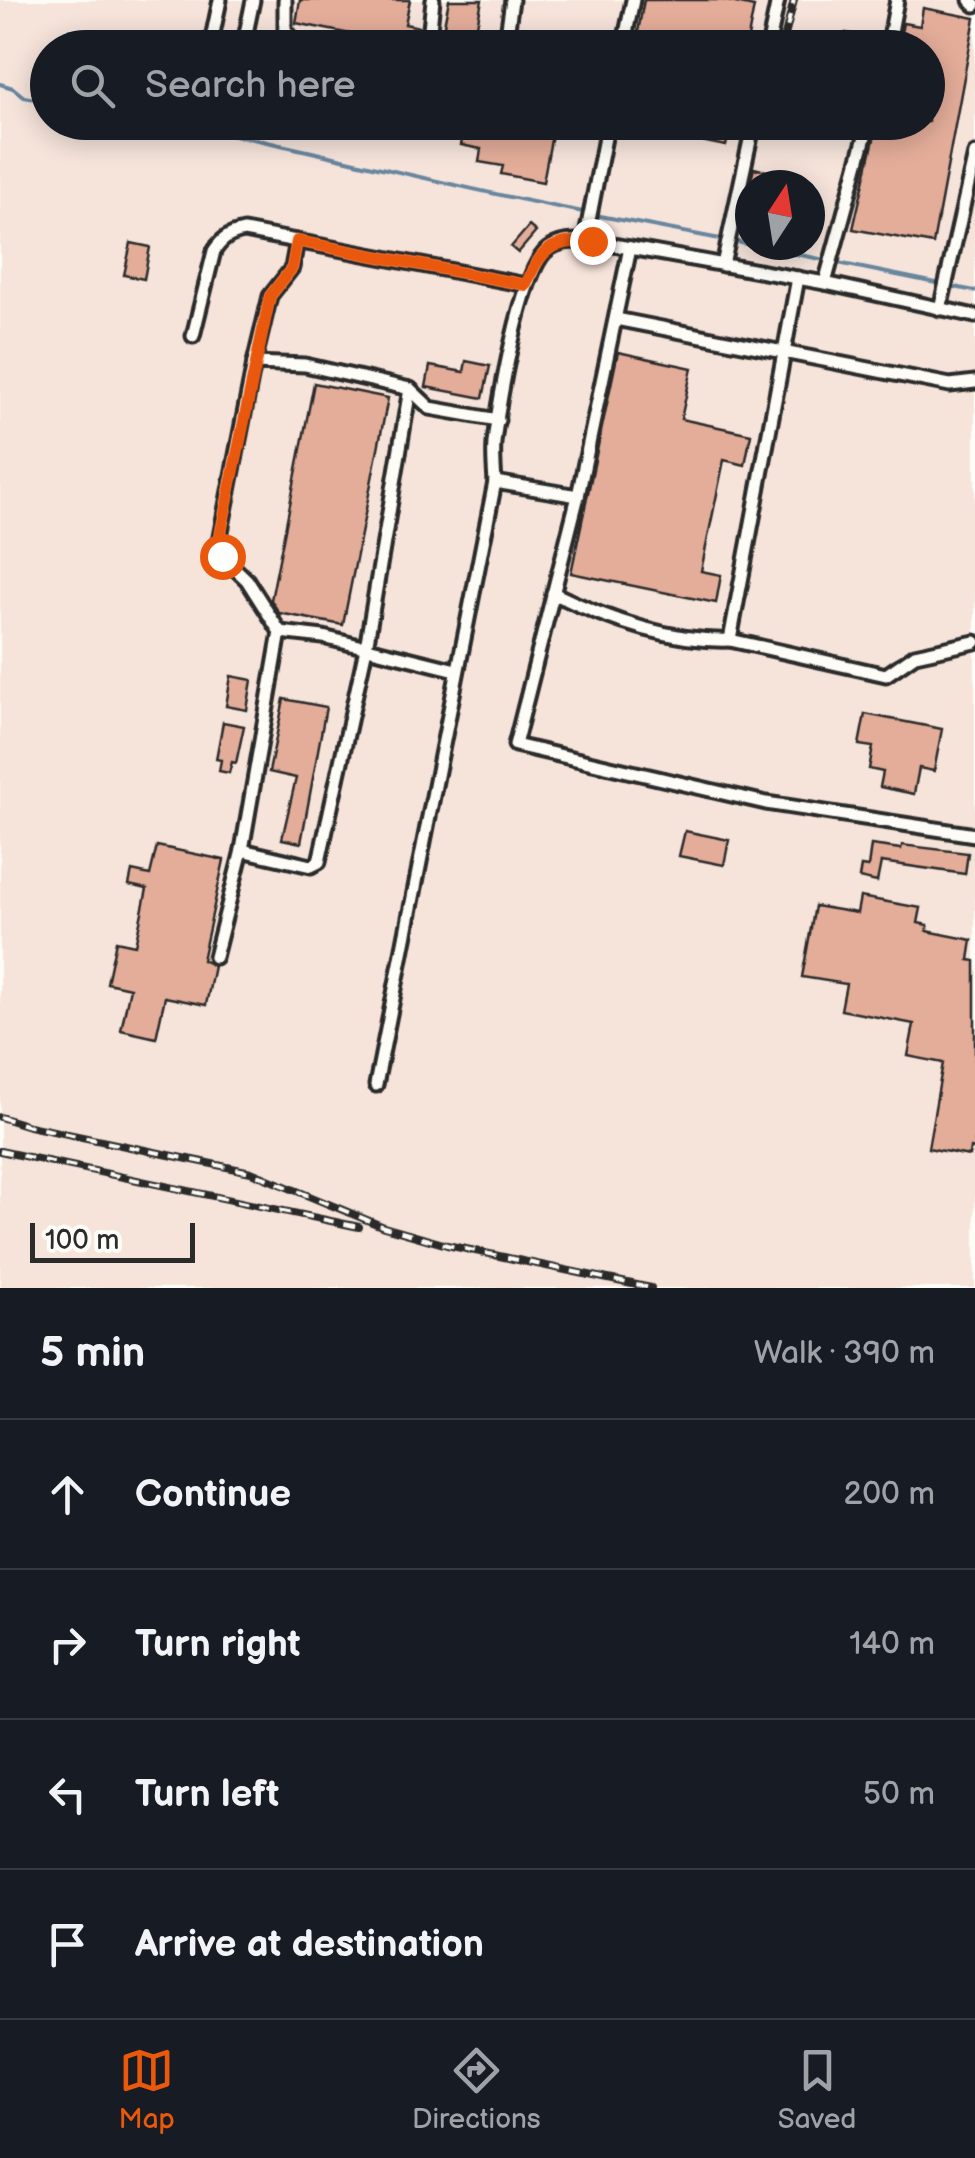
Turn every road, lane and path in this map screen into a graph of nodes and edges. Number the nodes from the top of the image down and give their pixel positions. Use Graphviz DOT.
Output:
graph roads {
  1 [pos="220,0"];
  2 [pos="252,0"];
  3 [pos="286,0"];
  4 [pos="434,0"];
  5 [pos="512,0"];
  6 [pos="633,0"];
  7 [pos="778,0"];
  8 [pos="898,0"];
  9 [pos="214,30"];
  10 [pos="247,30"];
  11 [pos="286,30"];
  12 [pos="430,30"];
  13 [pos="508,30"];
  14 [pos="627,30"];
  15 [pos="772,30"];
  16 [pos="892,30"];
  17 [pos="604,140"];
  18 [pos="750,140"];
  19 [pos="864,140"];
  20 [pos="975,154"];
  21 [pos="297,241"];
  22 [pos="584,241"];
  23 [pos="630,248"];
  24 [pos="723,265"];
  25 [pos="798,278"];
  26 [pos="825,283"];
  27 [pos="526,285"];
  28 [pos="940,309"];
  29 [pos="975,316"];
  30 [pos="616,319"];
  31 [pos="193,336"];
  32 [pos="783,352"];
  33 [pos="254,363"];
  34 [pos="975,382"];
  35 [pos="410,389"];
  36 [pos="498,420"];
  37 [pos="495,482"];
  38 [pos="578,496"];
  39 [pos="553,593"];
  40 [pos="280,632"];
  41 [pos="730,640"];
  42 [pos="975,642"];
  43 [pos="366,648"];
  44 [pos="456,670"];
  45 [pos="975,835"];
  46 [pos="242,850"];
  47 [pos="215,957"];
  48 [pos="376,1085"];
  1 -- 9 [label="street"];
  2 -- 10 [label="street"];
  3 -- 11 [label="street"];
  4 -- 12 [label="street"];
  5 -- 13 [label="street"];
  6 -- 14 [label="street"];
  7 -- 15 [label="street"];
  8 -- 16 [label="street"];
  17 -- 22 [label="street"];
  18 -- 24 [label="street"];
  19 -- 26 [label="street"];
  20 -- 28 [label="street"];
  21 -- 27 [label="street"];
  21 -- 31 [label="street"];
  21 -- 33 [label="street"];
  22 -- 23 [label="street"];
  22 -- 27 [label="street"];
  23 -- 24 [label="street"];
  23 -- 30 [label="street"];
  24 -- 25 [label="street"];
  25 -- 26 [label="street"];
  25 -- 32 [label="street"];
  26 -- 28 [label="street"];
  27 -- 36 [label="street"];
  28 -- 29 [label="street"];
  30 -- 32 [label="street"];
  30 -- 38 [label="street"];
  32 -- 34 [label="street"];
  32 -- 41 [label="street"];
  33 -- 35 [label="street"];
  33 -- 40 [label="street"];
  35 -- 36 [label="street"];
  35 -- 43 [label="street"];
  36 -- 37 [label="street"];
  37 -- 38 [label="street"];
  37 -- 44 [label="street"];
  38 -- 39 [label="street"];
  39 -- 41 [label="street"];
  39 -- 45 [label="street"];
  40 -- 43 [label="street"];
  40 -- 46 [label="street"];
  41 -- 42 [label="street"];
  43 -- 44 [label="street"];
  43 -- 46 [label="street"];
  44 -- 48 [label="street"];
  46 -- 47 [label="street"];
}
